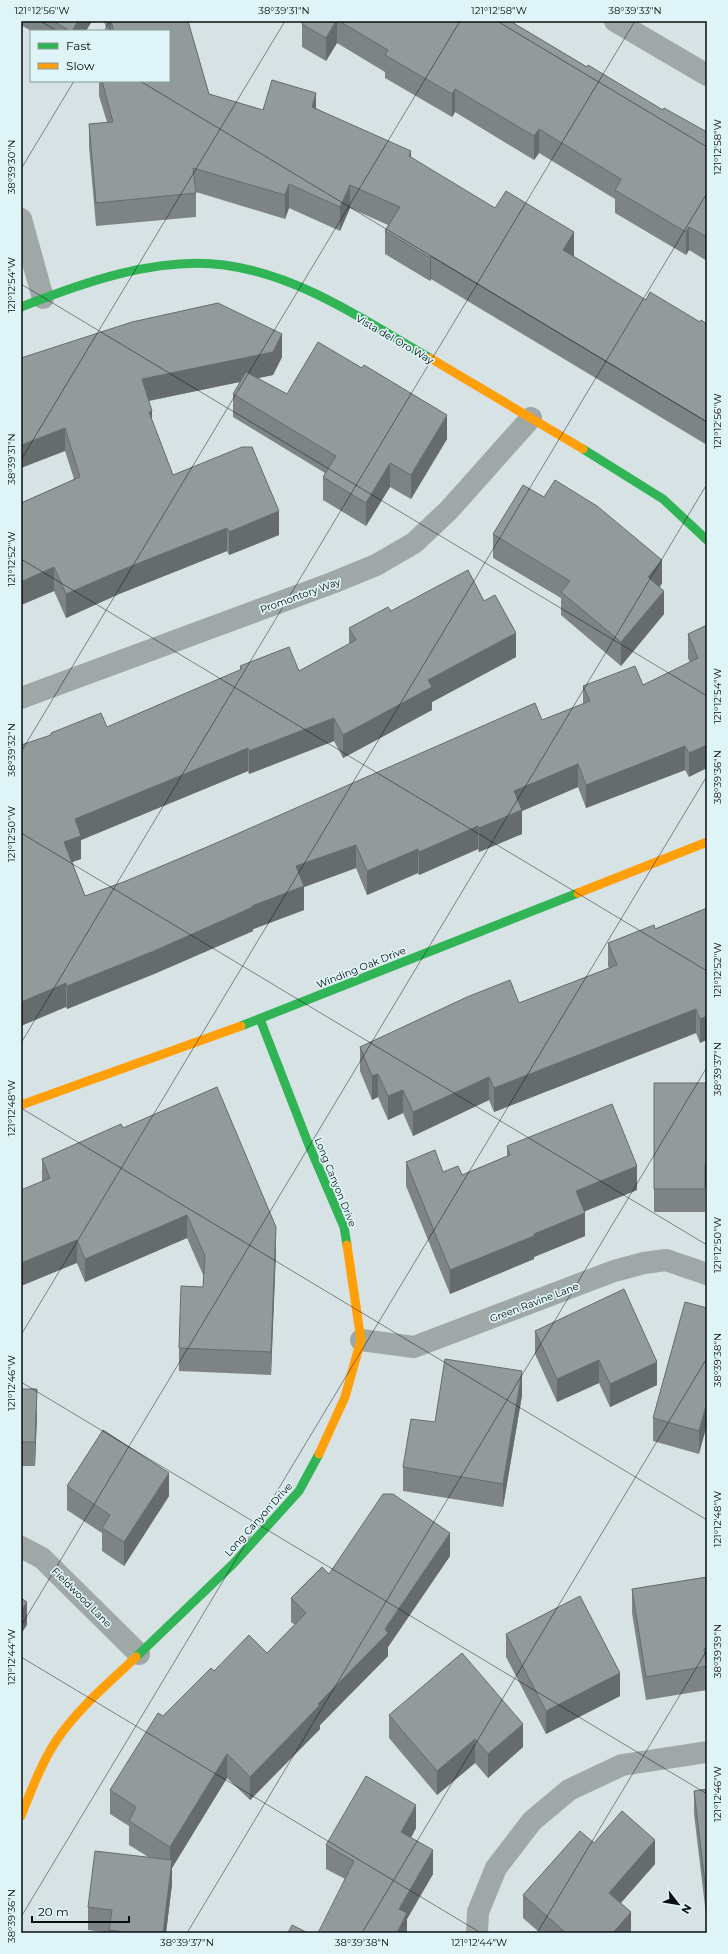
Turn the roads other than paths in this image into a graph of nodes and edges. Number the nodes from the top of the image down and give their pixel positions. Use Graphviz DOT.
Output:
graph roads {
  1 [pos="615,21"];
  2 [pos="707,75"];
  3 [pos="21,219"];
  4 [pos="44,298"];
  5 [pos="21,307"];
  6 [pos="531,418"];
  7 [pos="707,540"];
  8 [pos="21,698"];
  9 [pos="707,842"];
  10 [pos="260,1019"];
  11 [pos="21,1105"];
  12 [pos="707,1274"];
  13 [pos="361,1340"];
  14 [pos="21,1547"];
  15 [pos="139,1654"];
  16 [pos="707,1752"];
  17 [pos="21,1816"];
  18 [pos="477,1933"];
  1 -- 2 [label="street"];
  3 -- 4 [label="street"];
  4 -- 5 [label="street, Vista del Oro Way"];
  4 -- 6 [label="street, Vista del Oro Way"];
  6 -- 7 [label="street, Vista del Oro Way"];
  6 -- 8 [label="street, Promontory Way"];
  9 -- 10 [label="street, Winding Oak Drive"];
  10 -- 11 [label="street, Winding Oak Drive"];
  10 -- 13 [label="street, Long Canyon Drive"];
  12 -- 13 [label="street, Green Ravine Lane"];
  13 -- 15 [label="street, Long Canyon Drive"];
  14 -- 15 [label="street, Fieldwood Lane"];
  15 -- 17 [label="street, Long Canyon Drive"];
  16 -- 18 [label="street"];
}
